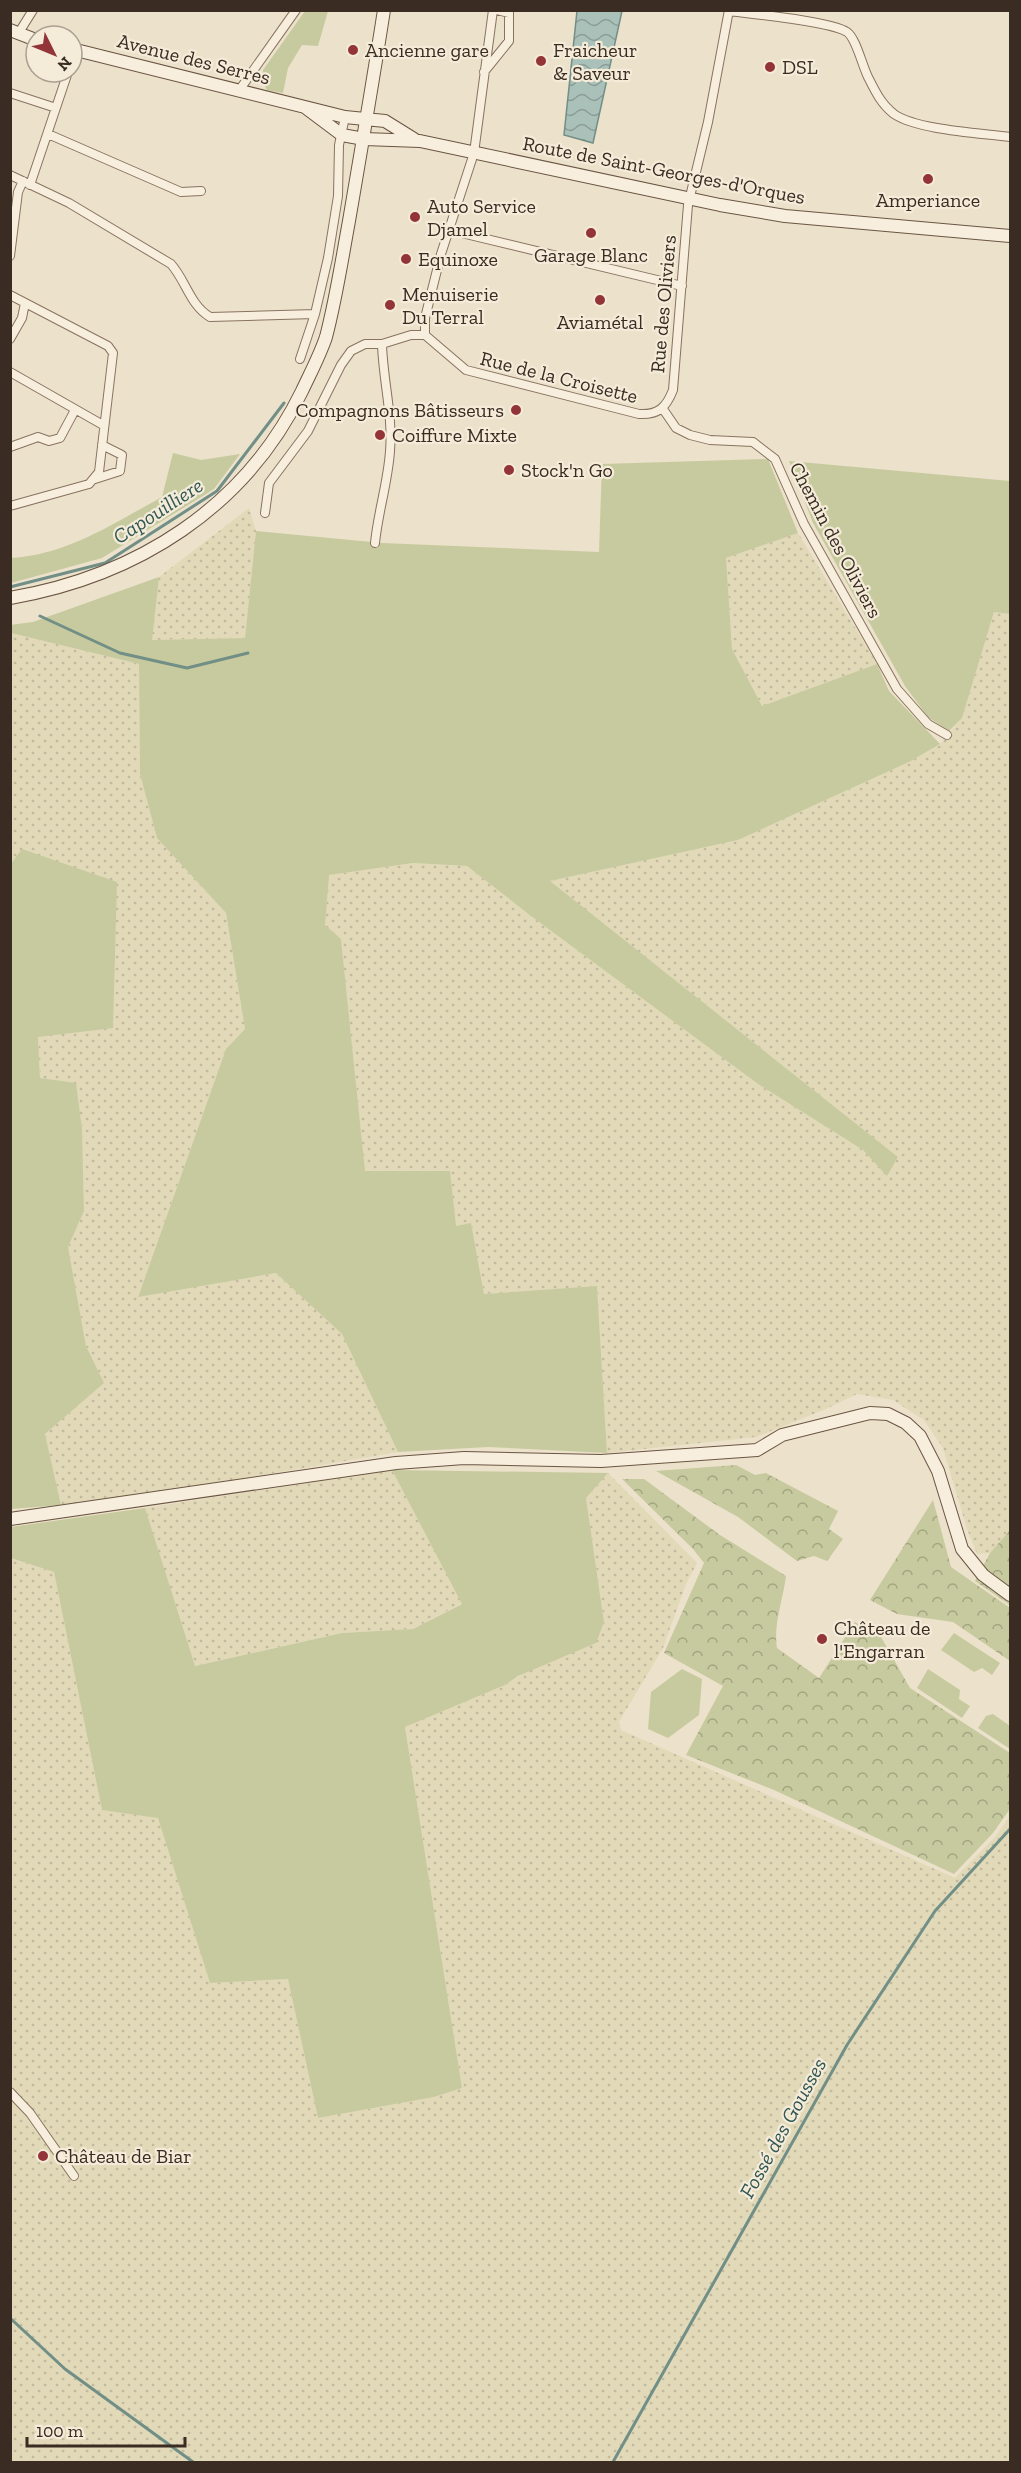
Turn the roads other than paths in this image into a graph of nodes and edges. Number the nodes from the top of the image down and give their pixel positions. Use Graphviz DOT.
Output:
graph roads {
  1 [pos="33,10"];
  2 [pos="296,10"];
  3 [pos="384,10"];
  4 [pos="495,10"];
  5 [pos="729,11"];
  6 [pos="14,32"];
  7 [pos="84,56"];
  8 [pos="484,72"];
  9 [pos="64,84"];
  10 [pos="238,92"];
  11 [pos="10,93"];
  12 [pos="56,108"];
  13 [pos="306,108"];
  14 [pos="345,117"];
  15 [pos="367,119"];
  16 [pos="48,134"];
  17 [pos="342,135"];
  18 [pos="1011,137"];
  19 [pos="363,139"];
  20 [pos="420,141"];
  21 [pos="474,153"];
  22 [pos="10,175"];
  23 [pos="27,183"];
  24 [pos="201,191"];
  25 [pos="690,199"];
  26 [pos="449,230"];
  27 [pos="1011,236"];
  28 [pos="10,256"];
  29 [pos="682,286"];
  30 [pos="10,296"];
  31 [pos="25,303"];
  32 [pos="315,314"];
  33 [pos="425,335"];
  34 [pos="10,339"];
  35 [pos="382,344"];
  36 [pos="300,359"];
  37 [pos="10,372"];
  38 [pos="663,409"];
  39 [pos="75,410"];
  40 [pos="104,426"];
  41 [pos="102,445"];
  42 [pos="10,447"];
  43 [pos="95,479"];
  44 [pos="10,506"];
  45 [pos="265,513"];
  46 [pos="375,543"];
  47 [pos="10,598"];
  48 [pos="947,735"];
  49 [pos="10,1519"];
  50 [pos="1011,1595"];
  51 [pos="10,2092"];
  52 [pos="74,2176"];
  1 -- 6 [label="street"];
  2 -- 10 [label="street"];
  3 -- 15 [label="street"];
  4 -- 8 [label="street"];
  4 -- 8 [label="street"];
  5 -- 18 [label="street"];
  5 -- 25 [label="street, Rue des Oliviers"];
  7 -- 10 [label="street, Avenue des Serres"];
  8 -- 21 [label="street"];
  9 -- 12 [label="street"];
  10 -- 13 [label="street, Avenue des Serres"];
  11 -- 12 [label="street"];
  12 -- 16 [label="street"];
  13 -- 14 [label="street, Avenue des Serres"];
  13 -- 17 [label="street, Avenue des Serres"];
  14 -- 15 [label="street, Avenue des Serres"];
  14 -- 17 [label="street"];
  15 -- 19 [label="street"];
  15 -- 20 [label="street, Route de Saint-Georges-d'Orques"];
  16 -- 23 [label="street"];
  16 -- 24 [label="street"];
  17 -- 19 [label="street, Avenue des Serres"];
  17 -- 32 [label="street"];
  19 -- 20 [label="street, Route de Saint-Georges-d'Orques"];
  19 -- 47 [label="street"];
  20 -- 21 [label="street, Route de Saint-Georges-d'Orques"];
  21 -- 25 [label="street, Route de Saint-Georges-d'Orques"];
  21 -- 26 [label="street"];
  22 -- 23 [label="street"];
  23 -- 28 [label="street"];
  23 -- 32 [label="street"];
  25 -- 27 [label="street, Route de Saint-Georges-d'Orques"];
  25 -- 29 [label="street, Rue des Oliviers"];
  26 -- 29 [label="street"];
  26 -- 33 [label="street"];
  29 -- 38 [label="street, Rue des Oliviers"];
  30 -- 31 [label="street"];
  31 -- 34 [label="street"];
  31 -- 40 [label="street"];
  32 -- 36 [label="street"];
  33 -- 35 [label="street"];
  33 -- 38 [label="street, Rue de la Croisette"];
  35 -- 45 [label="street"];
  35 -- 46 [label="street"];
  37 -- 39 [label="street"];
  38 -- 48 [label="street, Chemin des Oliviers"];
  39 -- 40 [label="street"];
  39 -- 42 [label="street"];
  40 -- 41 [label="street"];
  41 -- 43 [label="street"];
  41 -- 43 [label="street"];
  43 -- 44 [label="street"];
  49 -- 50 [label="street"];
  51 -- 52 [label="street"];
}
